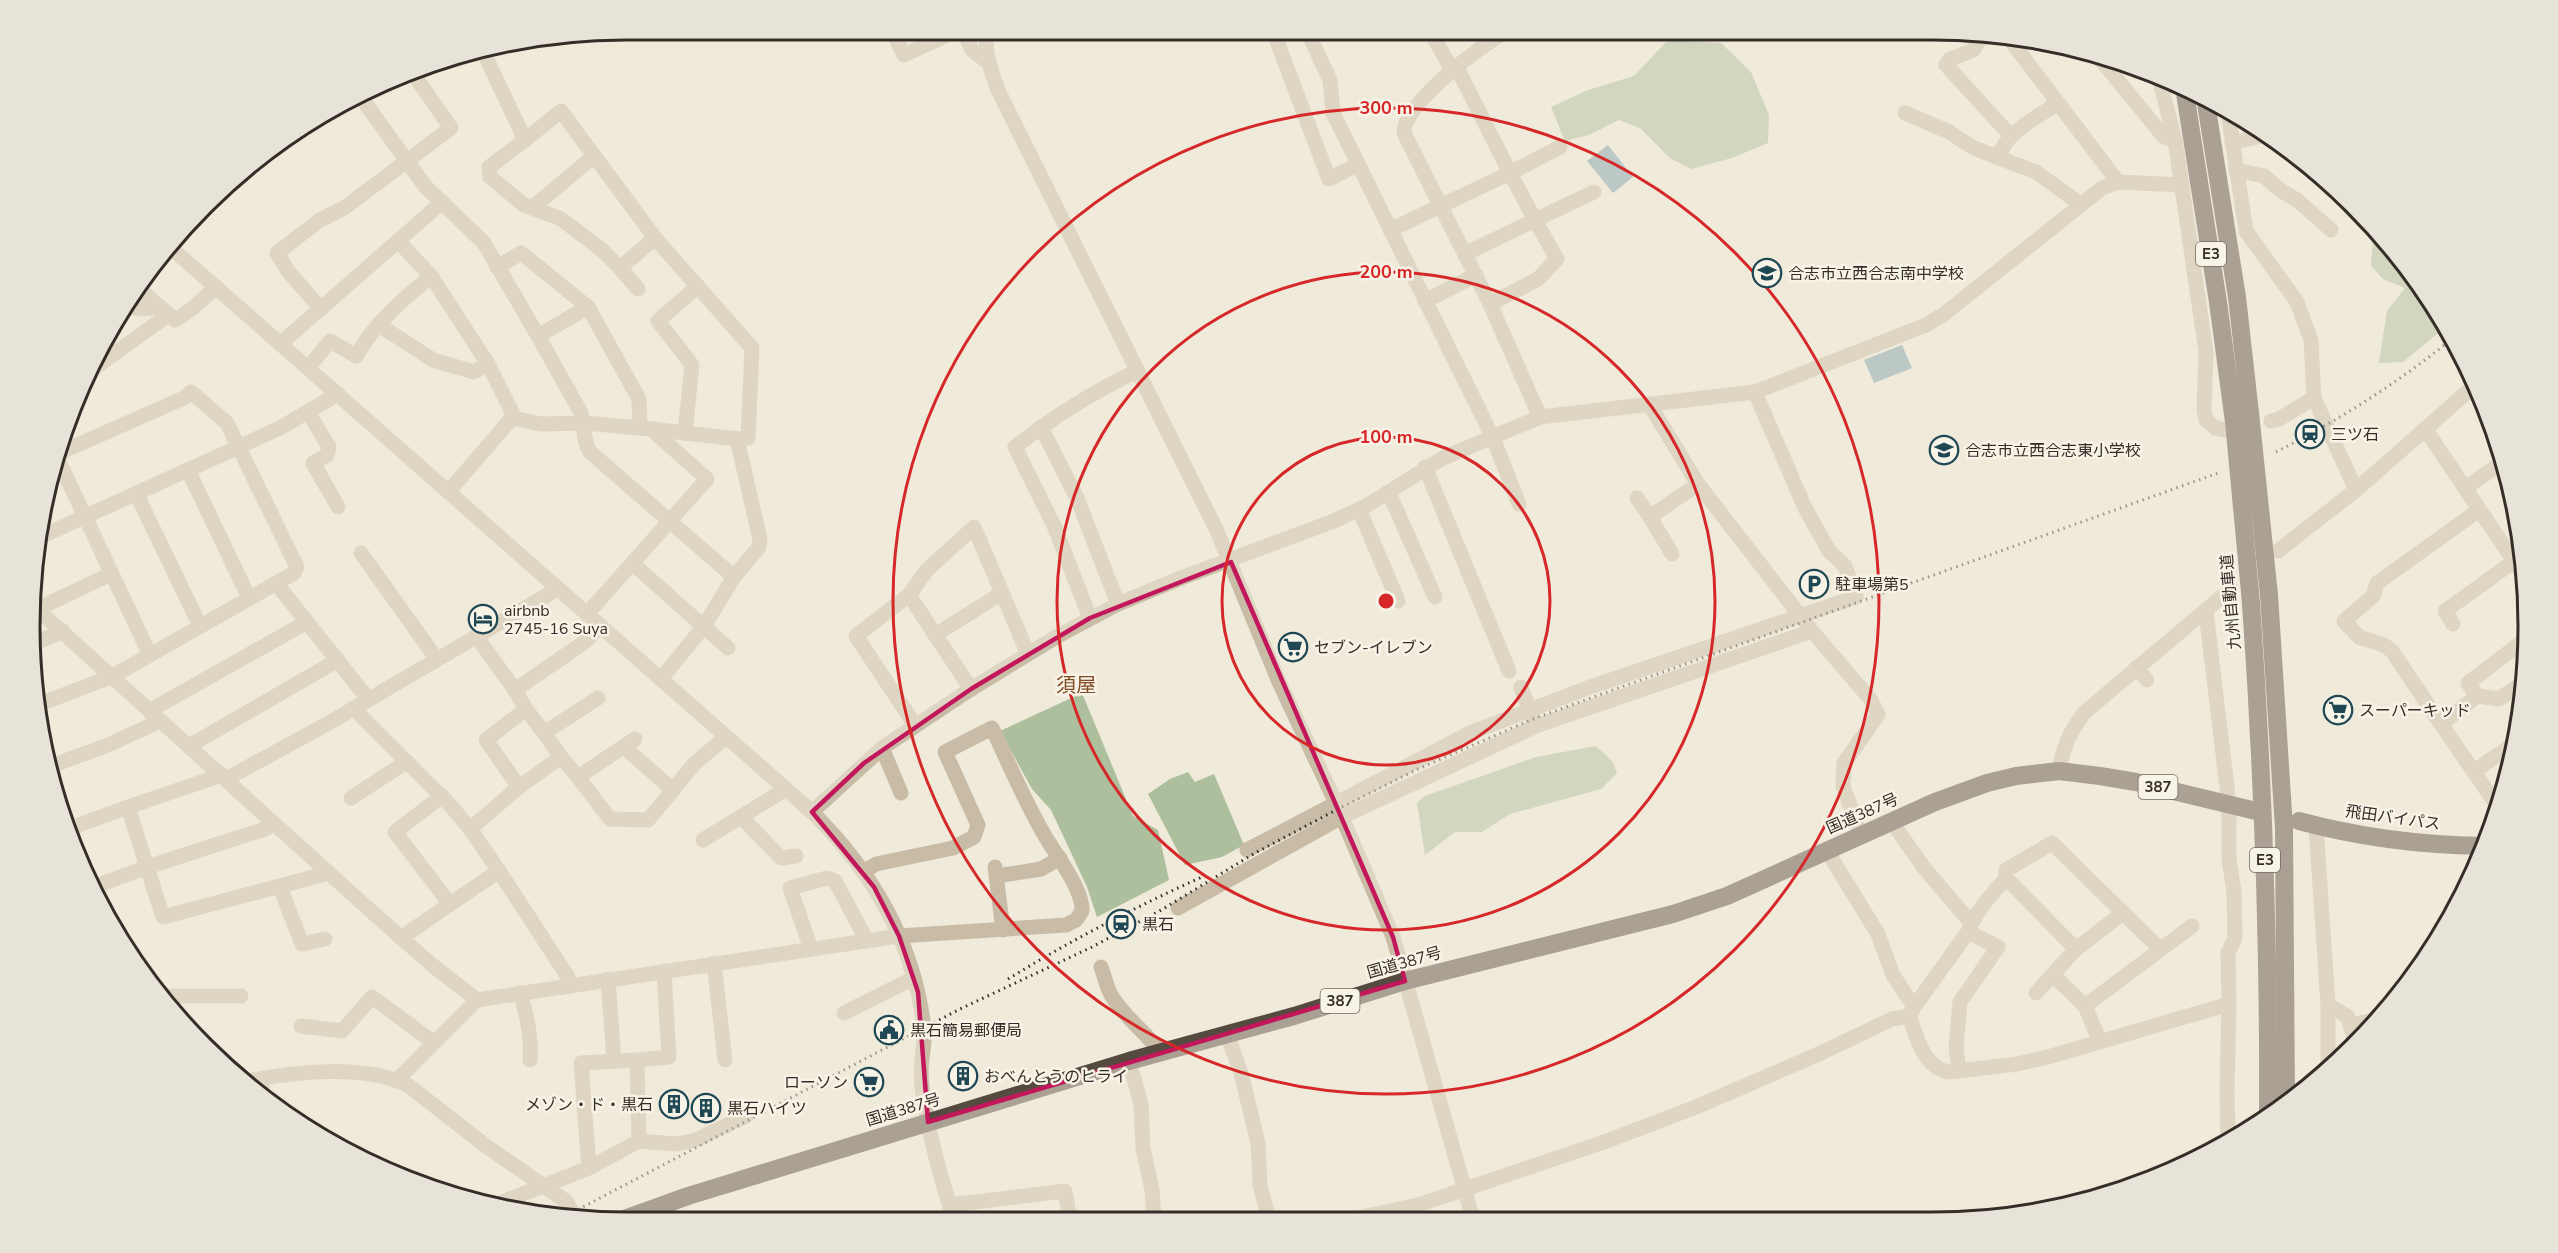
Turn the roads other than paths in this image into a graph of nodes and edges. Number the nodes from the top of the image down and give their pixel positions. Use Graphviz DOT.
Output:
graph roads {
  1 [pos="897,40"];
  2 [pos="936,40"];
  3 [pos="968,40"];
  4 [pos="987,40"];
  5 [pos="1276,40"];
  6 [pos="1311,40"];
  7 [pos="1436,40"];
  8 [pos="1490,40"];
  9 [pos="1978,43"];
  10 [pos="2016,47"];
  11 [pos="486,58"];
  12 [pos="988,62"];
  13 [pos="1454,68"];
  14 [pos="2108,68"];
  15 [pos="417,80"];
  16 [pos="2161,87"];
  17 [pos="2186,99"];
  18 [pos="365,102"];
  19 [pos="2058,103"];
  20 [pos="2207,110"];
  21 [pos="1905,112"];
  22 [pos="2229,122"];
  23 [pos="2011,136"];
  24 [pos="2255,138"];
  25 [pos="525,140"];
  26 [pos="2175,140"];
  27 [pos="2232,143"];
  28 [pos="1560,147"];
  29 [pos="594,156"];
  30 [pos="1999,158"];
  31 [pos="407,160"];
  32 [pos="1357,165"];
  33 [pos="2236,170"];
  34 [pos="1510,172"];
  35 [pos="2118,182"];
  36 [pos="2182,185"];
  37 [pos="1594,192"];
  38 [pos="442,202"];
  39 [pos="2079,204"];
  40 [pos="1441,206"];
  41 [pos="532,208"];
  42 [pos="1535,220"];
  43 [pos="1390,230"];
  44 [pos="2331,230"];
  45 [pos="655,238"];
  46 [pos="398,241"];
  47 [pos="176,252"];
  48 [pos="1465,254"];
  49 [pos="497,267"];
  50 [pos="620,268"];
  51 [pos="1476,275"];
  52 [pos="431,276"];
  53 [pos="698,286"];
  54 [pos="216,287"];
  55 [pos="638,289"];
  56 [pos="144,294"];
  57 [pos="1425,302"];
  58 [pos="1490,304"];
  59 [pos="588,307"];
  60 [pos="135,308"];
  61 [pos="321,309"];
  62 [pos="163,311"];
  63 [pos="379,325"];
  64 [pos="538,336"];
  65 [pos="280,344"];
  66 [pos="106,358"];
  67 [pos="488,364"];
  68 [pos="308,368"];
  69 [pos="1137,371"];
  70 [pos="2468,391"];
  71 [pos="1755,392"];
  72 [pos="338,394"];
  73 [pos="2315,400"];
  74 [pos="1649,404"];
  75 [pos="308,412"];
  76 [pos="1540,417"];
  77 [pos="512,418"];
  78 [pos="2271,421"];
  79 [pos="585,423"];
  80 [pos="2230,426"];
  81 [pos="1041,427"];
  82 [pos="645,428"];
  83 [pos="2426,430"];
  84 [pos="686,433"];
  85 [pos="1493,438"];
  86 [pos="737,439"];
  87 [pos="240,447"];
  88 [pos="68,451"];
  89 [pos="63,466"];
  90 [pos="1425,467"];
  91 [pos="2495,467"];
  92 [pos="188,470"];
  93 [pos="1698,484"];
  94 [pos="2464,488"];
  95 [pos="2356,490"];
  96 [pos="448,491"];
  97 [pos="136,493"];
  98 [pos="1389,493"];
  99 [pos="1637,498"];
  100 [pos="1518,504"];
  101 [pos="338,507"];
  102 [pos="1359,509"];
  103 [pos="2479,510"];
  104 [pos="84,517"];
  105 [pos="1650,517"];
  106 [pos="669,521"];
  107 [pos="49,533"];
  108 [pos="2278,551"];
  109 [pos="361,553"];
  110 [pos="1672,554"];
  111 [pos="1231,562"];
  112 [pos="2513,562"];
  113 [pos="632,563"];
  114 [pos="111,574"];
  115 [pos="734,577"];
  116 [pos="276,583"];
  117 [pos="557,587"];
  118 [pos="2231,589"];
  119 [pos="1002,593"];
  120 [pos="909,595"];
  121 [pos="1434,597"];
  122 [pos="249,598"];
  123 [pos="1398,601"];
  124 [pos="1118,604"];
  125 [pos="41,607"];
  126 [pos="41,612"];
  127 [pos="2206,612"];
  128 [pos="587,614"];
  129 [pos="1801,615"];
  130 [pos="1090,618"];
  131 [pos="307,622"];
  132 [pos="2453,624"];
  133 [pos="200,626"];
  134 [pos="600,626"];
  135 [pos="704,626"];
  136 [pos="63,631"];
  137 [pos="1812,631"];
  138 [pos="935,635"];
  139 [pos="476,636"];
  140 [pos="41,641"];
  141 [pos="2517,646"];
  142 [pos="728,648"];
  143 [pos="1028,654"];
  144 [pos="150,655"];
  145 [pos="436,658"];
  146 [pos="338,660"];
  147 [pos="2136,668"];
  148 [pos="1509,671"];
  149 [pos="113,676"];
  150 [pos="661,679"];
  151 [pos="2147,680"];
  152 [pos="1521,687"];
  153 [pos="971,689"];
  154 [pos="2513,689"];
  155 [pos="515,690"];
  156 [pos="2477,696"];
  157 [pos="598,698"];
  158 [pos="368,699"];
  159 [pos="46,702"];
  160 [pos="353,708"];
  161 [pos="526,708"];
  162 [pos="1529,709"];
  163 [pos="155,716"];
  164 [pos="2441,724"];
  165 [pos="915,725"];
  166 [pos="1536,726"];
  167 [pos="544,733"];
  168 [pos="726,737"];
  169 [pos="189,746"];
  170 [pos="882,748"];
  171 [pos="2504,751"];
  172 [pos="561,757"];
  173 [pos="406,762"];
  174 [pos="57,764"];
  175 [pos="2058,771"];
  176 [pos="2474,771"];
  177 [pos="223,776"];
  178 [pos="578,777"];
  179 [pos="519,787"];
  180 [pos="786,789"];
  181 [pos="672,790"];
  182 [pos="901,793"];
  183 [pos="442,796"];
  184 [pos="351,798"];
  185 [pos="2492,798"];
  186 [pos="1336,803"];
  187 [pos="2229,804"];
  188 [pos="128,807"];
  189 [pos="2256,811"];
  190 [pos="812,812"];
  191 [pos="742,818"];
  192 [pos="1342,818"];
  193 [pos="1891,821"];
  194 [pos="274,823"];
  195 [pos="2307,823"];
  196 [pos="76,826"];
  197 [pos="470,829"];
  198 [pos="1860,835"];
  199 [pos="703,840"];
  200 [pos="2475,846"];
  201 [pos="1246,850"];
  202 [pos="1827,851"];
  203 [pos="796,856"];
  204 [pos="1060,858"];
  205 [pos="147,867"];
  206 [pos="499,871"];
  207 [pos="865,871"];
  208 [pos="329,873"];
  209 [pos="2006,878"];
  210 [pos="100,885"];
  211 [pos="280,887"];
  212 [pos="450,904"];
  213 [pos="1178,908"];
  214 [pos="2122,913"];
  215 [pos="2192,926"];
  216 [pos="1970,928"];
  217 [pos="1003,930"];
  218 [pos="899,936"];
  219 [pos="401,938"];
  220 [pos="325,939"];
  221 [pos="867,941"];
  222 [pos="812,949"];
  223 [pos="2076,949"];
  224 [pos="2160,949"];
  225 [pos="714,963"];
  226 [pos="1101,967"];
  227 [pos="664,971"];
  228 [pos="2053,975"];
  229 [pos="914,978"];
  230 [pos="608,979"];
  231 [pos="1406,981"];
  232 [pos="570,985"];
  233 [pos="520,993"];
  234 [pos="2036,993"];
  235 [pos="172,996"];
  236 [pos="241,996"];
  237 [pos="477,1000"];
  238 [pos="2229,1004"];
  239 [pos="2328,1005"];
  240 [pos="2085,1006"];
  241 [pos="844,1012"];
  242 [pos="1912,1012"];
  243 [pos="2364,1022"];
  244 [pos="2351,1025"];
  245 [pos="301,1026"];
  246 [pos="2353,1033"];
  247 [pos="1227,1034"];
  248 [pos="433,1041"];
  249 [pos="2100,1042"];
  250 [pos="1160,1052"];
  251 [pos="2328,1058"];
  252 [pos="530,1060"];
  253 [pos="637,1060"];
  254 [pos="725,1060"];
  255 [pos="614,1061"];
  256 [pos="1129,1061"];
  257 [pos="1959,1071"];
  258 [pos="260,1078"];
  259 [pos="255,1079"];
  260 [pos="397,1080"];
  261 [pos="262,1085"];
  262 [pos="2286,1093"];
  263 [pos="2268,1106"];
  264 [pos="746,1116"];
  265 [pos="928,1122"];
  266 [pos="2228,1132"];
  267 [pos="639,1141"];
  268 [pos="589,1168"];
  269 [pos="544,1186"];
  270 [pos="1464,1189"];
  271 [pos="508,1200"];
  272 [pos="950,1205"];
  273 [pos="571,1209"];
  274 [pos="644,1212"];
  275 [pos="952,1212"];
  276 [pos="1069,1212"];
  277 [pos="1153,1212"];
  278 [pos="1267,1212"];
  279 [pos="1385,1212"];
  280 [pos="1471,1212"];
  1 -- 2 [label="street"];
  3 -- 12 [label="street"];
  4 -- 12 [label="street"];
  5 -- 32 [label="street"];
  6 -- 32 [label="street"];
  7 -- 13 [label="street"];
  8 -- 13 [label="street"];
  9 -- 23 [label="street"];
  10 -- 19 [label="street"];
  11 -- 25 [label="street"];
  12 -- 69 [label="street"];
  13 -- 34 [label="street"];
  13 -- 40 [label="street"];
  14 -- 26 [label="street"];
  15 -- 31 [label="street"];
  16 -- 26 [label="street"];
  17 -- 80 [label="highway, 九州自動車道 / E3"];
  18 -- 31 [label="street"];
  19 -- 23 [label="street"];
  19 -- 35 [label="street"];
  20 -- 262 [label="highway, E3, bridge"];
  21 -- 30 [label="street"];
  22 -- 27 [label="street"];
  23 -- 30 [label="street"];
  24 -- 27 [label="street"];
  25 -- 29 [label="street"];
  25 -- 41 [label="street"];
  26 -- 36 [label="street"];
  27 -- 33 [label="street"];
  28 -- 34 [label="street"];
  29 -- 41 [label="street"];
  29 -- 45 [label="street"];
  30 -- 39 [label="street"];
  31 -- 38 [label="street"];
  31 -- 61 [label="street"];
  32 -- 43 [label="street"];
  33 -- 44 [label="street"];
  33 -- 73 [label="street"];
  34 -- 40 [label="street"];
  34 -- 42 [label="street"];
  35 -- 36 [label="street"];
  35 -- 39 [label="street"];
  36 -- 80 [label="street"];
  37 -- 42 [label="street"];
  38 -- 46 [label="street"];
  38 -- 49 [label="street"];
  39 -- 71 [label="street"];
  40 -- 43 [label="street"];
  40 -- 48 [label="street"];
  41 -- 50 [label="street"];
  42 -- 48 [label="street"];
  42 -- 58 [label="street"];
  43 -- 57 [label="street"];
  45 -- 50 [label="street"];
  45 -- 53 [label="street"];
  46 -- 52 [label="street"];
  46 -- 61 [label="street"];
  47 -- 54 [label="street"];
  48 -- 51 [label="street"];
  49 -- 59 [label="street"];
  49 -- 64 [label="street"];
  50 -- 55 [label="street"];
  51 -- 57 [label="street"];
  51 -- 58 [label="street"];
  52 -- 63 [label="street"];
  52 -- 67 [label="street"];
  53 -- 84 [label="street"];
  53 -- 86 [label="street"];
  54 -- 62 [label="street"];
  54 -- 65 [label="street"];
  56 -- 62 [label="street"];
  57 -- 85 [label="street"];
  58 -- 76 [label="street"];
  59 -- 64 [label="street"];
  59 -- 82 [label="street"];
  60 -- 62 [label="street"];
  61 -- 65 [label="street"];
  62 -- 66 [label="street"];
  63 -- 67 [label="street"];
  63 -- 68 [label="street"];
  64 -- 79 [label="street"];
  65 -- 68 [label="street"];
  67 -- 77 [label="street"];
  68 -- 72 [label="street"];
  69 -- 81 [label="street"];
  69 -- 111 [label="street"];
  70 -- 83 [label="street"];
  71 -- 74 [label="street"];
  71 -- 129 [label="street"];
  72 -- 75 [label="street"];
  72 -- 96 [label="street"];
  73 -- 78 [label="street"];
  73 -- 95 [label="street"];
  74 -- 76 [label="street"];
  74 -- 93 [label="street"];
  75 -- 87 [label="street"];
  75 -- 101 [label="street"];
  76 -- 85 [label="street"];
  77 -- 79 [label="street"];
  77 -- 96 [label="street"];
  79 -- 82 [label="street"];
  79 -- 106 [label="street"];
  80 -- 263 [label="highway, 九州自動車道 / E3, bridge"];
  81 -- 124 [label="street"];
  81 -- 130 [label="street"];
  82 -- 84 [label="street"];
  82 -- 106 [label="street"];
  83 -- 94 [label="street"];
  83 -- 95 [label="street"];
  84 -- 86 [label="street"];
  85 -- 90 [label="street"];
  85 -- 100 [label="street"];
  86 -- 115 [label="street"];
  87 -- 88 [label="street"];
  87 -- 92 [label="street"];
  87 -- 116 [label="street"];
  89 -- 104 [label="street"];
  90 -- 98 [label="street"];
  90 -- 148 [label="street"];
  91 -- 94 [label="street"];
  92 -- 97 [label="street"];
  92 -- 122 [label="street"];
  93 -- 105 [label="street"];
  93 -- 129 [label="street"];
  94 -- 103 [label="street"];
  95 -- 108 [label="street"];
  96 -- 117 [label="street"];
  97 -- 104 [label="street"];
  97 -- 133 [label="street"];
  98 -- 102 [label="street"];
  98 -- 121 [label="street"];
  99 -- 105 [label="street"];
  102 -- 111 [label="street"];
  102 -- 123 [label="street"];
  103 -- 112 [label="street"];
  103 -- 164 [label="street"];
  104 -- 107 [label="street"];
  104 -- 114 [label="street"];
  105 -- 110 [label="street"];
  106 -- 113 [label="street"];
  106 -- 115 [label="street"];
  109 -- 145 [label="street"];
  111 -- 124 [label="street"];
  111 -- 186 [label="street"];
  112 -- 132 [label="street"];
  113 -- 128 [label="street"];
  113 -- 135 [label="street"];
  114 -- 125 [label="street"];
  114 -- 144 [label="street"];
  115 -- 135 [label="street"];
  116 -- 122 [label="street"];
  116 -- 131 [label="street"];
  117 -- 128 [label="street"];
  117 -- 139 [label="street"];
  118 -- 127 [label="street"];
  119 -- 120 [label="street"];
  119 -- 138 [label="street"];
  119 -- 143 [label="street"];
  120 -- 138 [label="street"];
  120 -- 165 [label="street"];
  122 -- 133 [label="street"];
  124 -- 130 [label="street"];
  126 -- 136 [label="street"];
  127 -- 147 [label="street"];
  127 -- 187 [label="street"];
  128 -- 134 [label="street"];
  129 -- 137 [label="street"];
  129 -- 162 [label="street"];
  130 -- 143 [label="street"];
  131 -- 146 [label="street"];
  131 -- 163 [label="street"];
  133 -- 144 [label="street"];
  134 -- 150 [label="street"];
  134 -- 155 [label="street"];
  135 -- 142 [label="street"];
  135 -- 150 [label="street"];
  136 -- 140 [label="street"];
  136 -- 149 [label="street"];
  137 -- 166 [label="street"];
  137 -- 198 [label="street"];
  138 -- 153 [label="street"];
  139 -- 145 [label="street"];
  139 -- 155 [label="street"];
  141 -- 156 [label="street"];
  143 -- 153 [label="street"];
  144 -- 149 [label="street"];
  145 -- 158 [label="street"];
  146 -- 158 [label="street"];
  146 -- 169 [label="street"];
  147 -- 151 [label="street"];
  147 -- 175 [label="street"];
  149 -- 159 [label="street"];
  149 -- 163 [label="street"];
  150 -- 168 [label="street"];
  152 -- 162 [label="street"];
  153 -- 165 [label="street"];
  154 -- 156 [label="street"];
  155 -- 161 [label="street"];
  156 -- 164 [label="street"];
  157 -- 167 [label="street"];
  158 -- 160 [label="street"];
  160 -- 173 [label="street"];
  160 -- 177 [label="street"];
  161 -- 167 [label="street"];
  161 -- 179 [label="street"];
  162 -- 166 [label="street"];
  162 -- 186 [label="street"];
  163 -- 169 [label="street"];
  163 -- 174 [label="street"];
  164 -- 176 [label="street"];
  165 -- 170 [label="street"];
  166 -- 192 [label="street"];
  167 -- 172 [label="street"];
  168 -- 180 [label="street"];
  168 -- 181 [label="street"];
  169 -- 177 [label="street"];
  170 -- 182 [label="street"];
  170 -- 190 [label="street"];
  171 -- 176 [label="street"];
  172 -- 178 [label="street"];
  172 -- 179 [label="street"];
  173 -- 183 [label="street"];
  173 -- 184 [label="street"];
  175 -- 187 [label="highway, 387"];
  175 -- 193 [label="highway, 国道387号 / 387"];
  176 -- 185 [label="street"];
  177 -- 188 [label="street"];
  177 -- 194 [label="street"];
  178 -- 181 [label="street"];
  178 -- 181 [label="street"];
  179 -- 197 [label="street"];
  180 -- 190 [label="street"];
  180 -- 191 [label="street"];
  183 -- 197 [label="street"];
  183 -- 212 [label="street"];
  186 -- 192 [label="street"];
  186 -- 201 [label="street"];
  187 -- 189 [label="highway, 387"];
  187 -- 238 [label="street"];
  188 -- 196 [label="street"];
  188 -- 205 [label="street"];
  190 -- 207 [label="street"];
  191 -- 199 [label="street"];
  191 -- 203 [label="street"];
  192 -- 213 [label="street"];
  192 -- 231 [label="street"];
  193 -- 198 [label="highway, 国道387号 / 387"];
  193 -- 216 [label="street"];
  194 -- 205 [label="street"];
  194 -- 208 [label="street"];
  195 -- 200 [label="highway, 飛田バイパス"];
  195 -- 239 [label="street"];
  197 -- 206 [label="street"];
  198 -- 202 [label="highway, 国道387号 / 387"];
  202 -- 231 [label="highway, 国道387号 / 387"];
  202 -- 242 [label="street"];
  204 -- 207 [label="street"];
  204 -- 217 [label="street"];
  204 -- 217 [label="street"];
  205 -- 210 [label="street"];
  205 -- 211 [label="street"];
  206 -- 212 [label="street"];
  206 -- 232 [label="street"];
  207 -- 218 [label="street"];
  208 -- 211 [label="street"];
  208 -- 219 [label="street"];
  209 -- 214 [label="street"];
  209 -- 216 [label="street"];
  209 -- 223 [label="street"];
  211 -- 220 [label="street"];
  212 -- 219 [label="street"];
  214 -- 223 [label="street"];
  214 -- 224 [label="street"];
  215 -- 224 [label="street"];
  216 -- 242 [label="street"];
  216 -- 257 [label="street"];
  217 -- 218 [label="street"];
  218 -- 221 [label="street"];
  218 -- 229 [label="street"];
  219 -- 237 [label="street"];
  221 -- 222 [label="street"];
  221 -- 222 [label="street"];
  222 -- 225 [label="street"];
  223 -- 228 [label="street"];
  224 -- 240 [label="street"];
  225 -- 227 [label="street"];
  225 -- 254 [label="street"];
  226 -- 250 [label="street"];
  227 -- 230 [label="street"];
  227 -- 253 [label="street"];
  228 -- 234 [label="street"];
  228 -- 240 [label="street"];
  229 -- 241 [label="street"];
  229 -- 265 [label="street"];
  230 -- 232 [label="street"];
  230 -- 255 [label="street"];
  231 -- 247 [label="highway, 国道387号 / 387"];
  231 -- 270 [label="street"];
  232 -- 233 [label="street"];
  233 -- 237 [label="street"];
  233 -- 252 [label="street"];
  235 -- 236 [label="street"];
  237 -- 248 [label="street"];
  238 -- 249 [label="street"];
  238 -- 266 [label="street"];
  239 -- 244 [label="street"];
  239 -- 251 [label="street"];
  240 -- 249 [label="street"];
  242 -- 257 [label="street"];
  242 -- 270 [label="street"];
  243 -- 244 [label="street"];
  244 -- 246 [label="street"];
  245 -- 248 [label="street"];
  247 -- 250 [label="highway, 国道387号 / 387"];
  247 -- 278 [label="street"];
  248 -- 260 [label="street"];
  249 -- 257 [label="street"];
  250 -- 256 [label="highway, 国道387号 / 387"];
  253 -- 255 [label="street"];
  253 -- 267 [label="street"];
  255 -- 268 [label="street"];
  256 -- 265 [label="highway, 国道387号 / 387"];
  256 -- 277 [label="street"];
  258 -- 259 [label="street"];
  258 -- 260 [label="street"];
  258 -- 261 [label="street"];
  260 -- 269 [label="street"];
  264 -- 267 [label="street"];
  265 -- 272 [label="street"];
  265 -- 274 [label="highway, 国道387号 / 387"];
  267 -- 268 [label="street"];
  268 -- 269 [label="street"];
  269 -- 271 [label="street"];
  269 -- 273 [label="street"];
  270 -- 279 [label="street"];
  270 -- 280 [label="street"];
  272 -- 275 [label="street"];
  272 -- 276 [label="street"];
}
